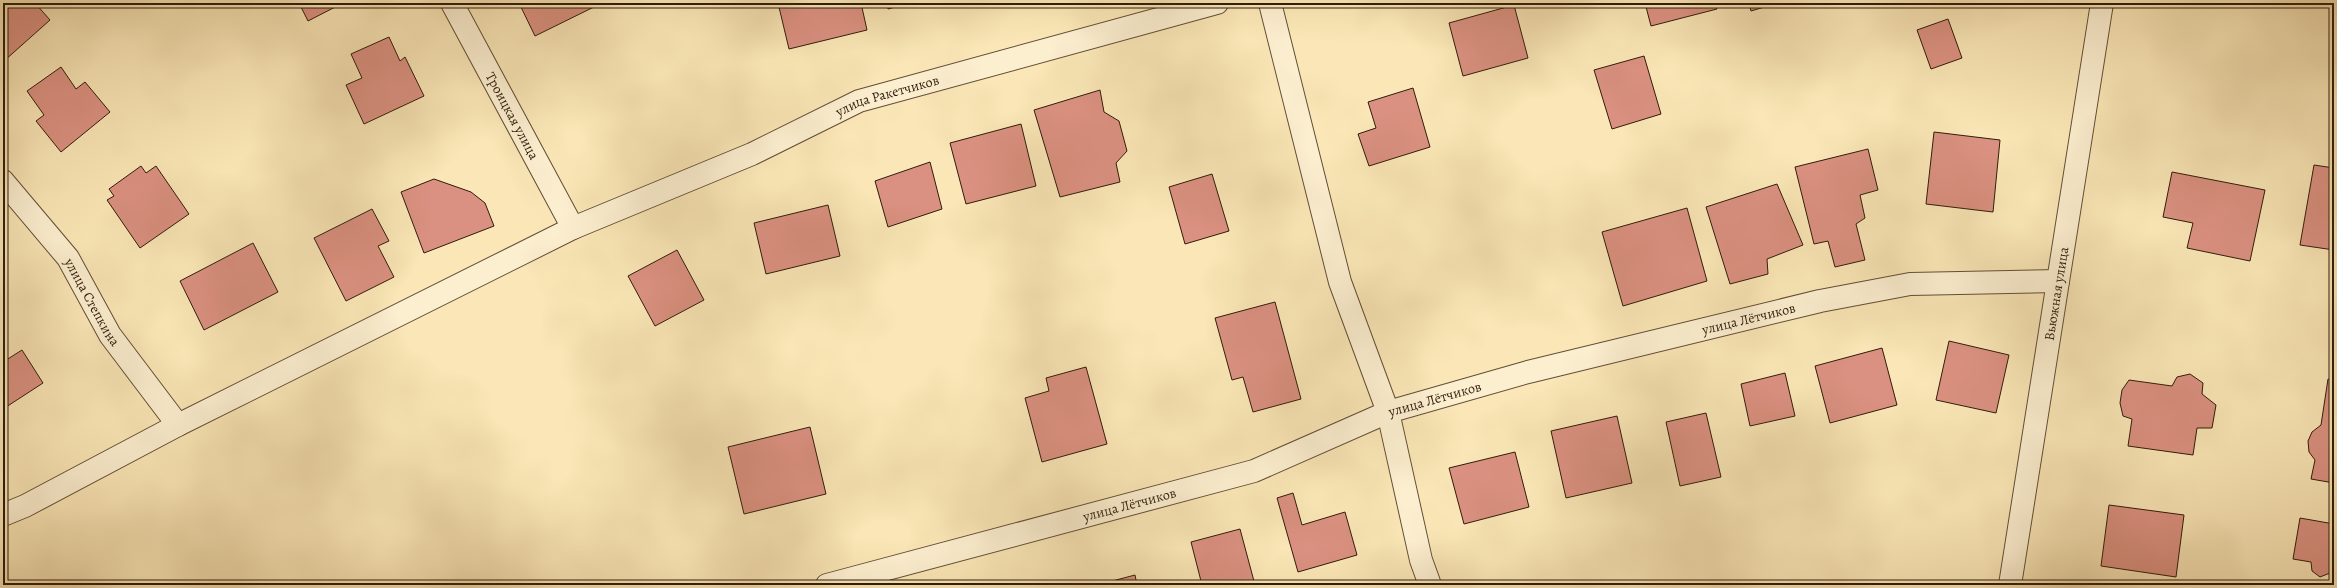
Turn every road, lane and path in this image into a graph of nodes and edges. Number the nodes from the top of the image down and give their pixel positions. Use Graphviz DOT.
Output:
graph roads {
  1 [pos="452,3"];
  2 [pos="1217,3"];
  3 [pos="1270,3"];
  4 [pos="2102,3"];
  5 [pos="3,182"];
  6 [pos="573,228"];
  7 [pos="2058,281"];
  8 [pos="1388,412"];
  9 [pos="178,424"];
  10 [pos="3,515"];
  11 [pos="827,585"];
  12 [pos="1430,585"];
  13 [pos="2010,585"];
  1 -- 6 [label="street, Троицкая улица"];
  2 -- 6 [label="street, улица Ракетчиков"];
  3 -- 8 [label="street"];
  4 -- 7 [label="street, Вьюжная улица"];
  5 -- 9 [label="street, улица Степкина"];
  6 -- 9 [label="street, улица Ракетчиков"];
  7 -- 8 [label="street, улица Лётчиков"];
  7 -- 13 [label="street, Вьюжная улица"];
  8 -- 11 [label="street, улица Лётчиков"];
  8 -- 12 [label="street"];
  9 -- 10 [label="street, улица Ракетчиков"];
}
